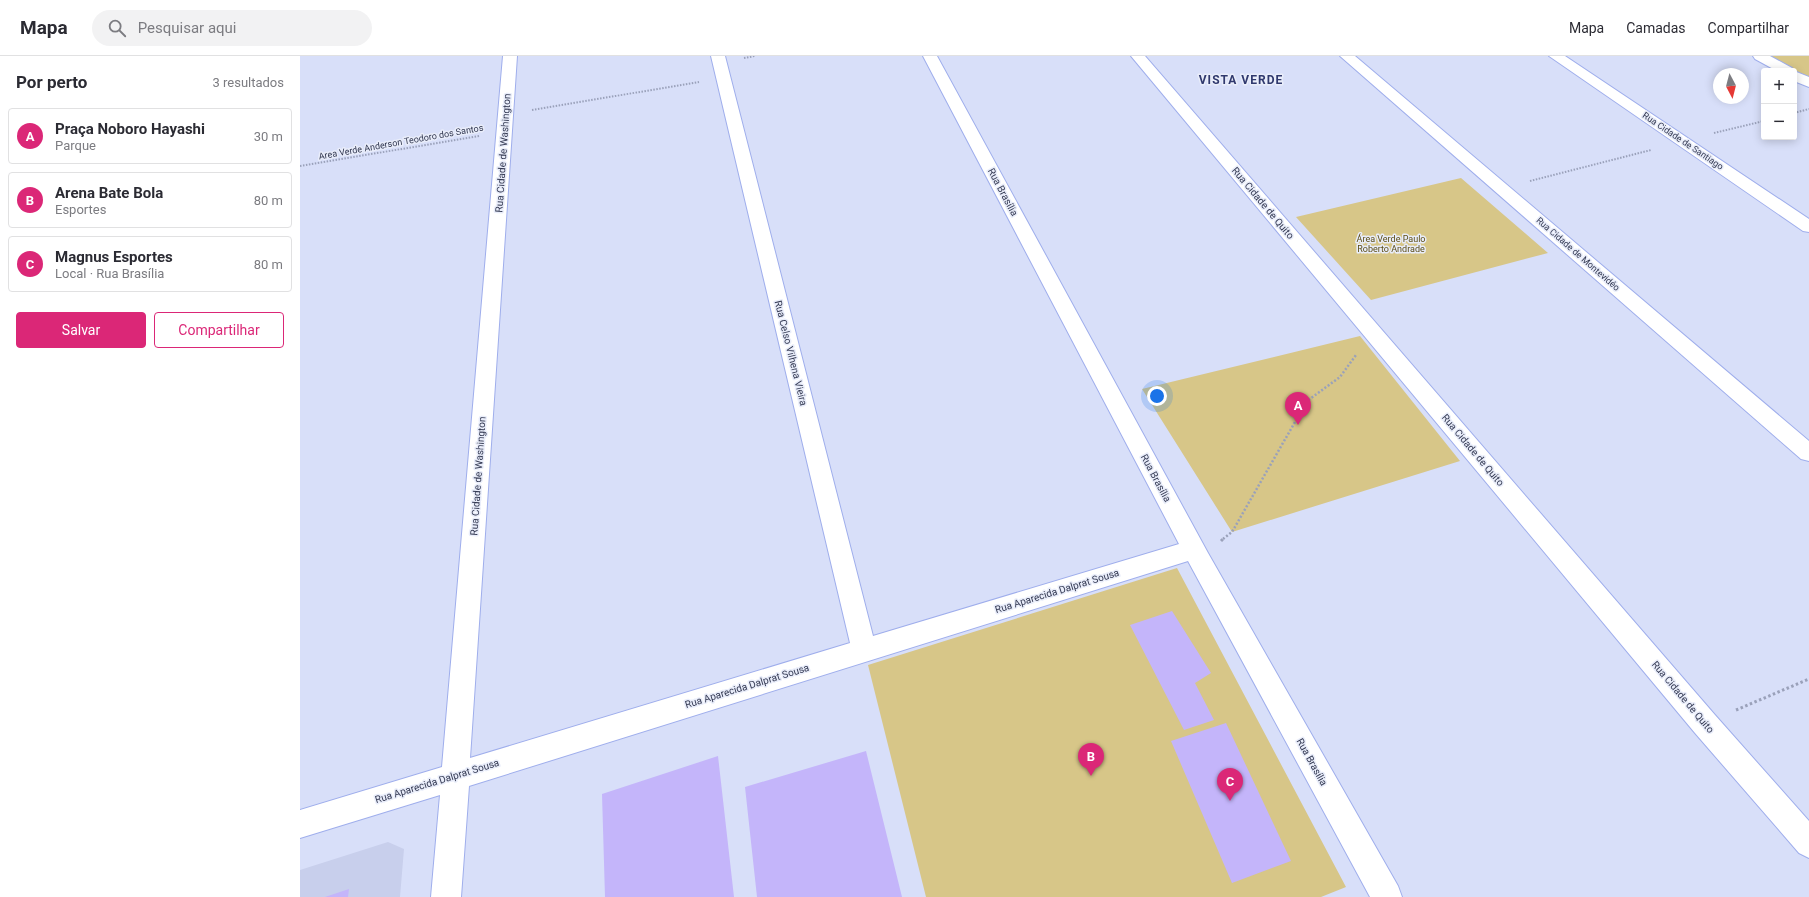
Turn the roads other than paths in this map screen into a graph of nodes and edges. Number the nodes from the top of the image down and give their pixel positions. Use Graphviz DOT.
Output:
graph roads {
  1 [pos="510,56"];
  2 [pos="718,56"];
  3 [pos="930,56"];
  4 [pos="1138,56"];
  5 [pos="1347,56"];
  6 [pos="1556,56"];
  7 [pos="1760,56"];
  8 [pos="1782,68"];
  9 [pos="1797,77"];
  10 [pos="1809,83"];
  11 [pos="1809,227"];
  12 [pos="1809,453"];
  13 [pos="1198,554"];
  14 [pos="864,650"];
  15 [pos="455,776"];
  16 [pos="300,824"];
  17 [pos="1809,843"];
  18 [pos="446,897"];
  19 [pos="1388,897"];
  1 -- 15 [label="street, Rua Cidade de Washington"];
  2 -- 14 [label="street, Rua Celso Vilhena Vieira"];
  3 -- 13 [label="street, Rua Brasília"];
  4 -- 17 [label="street, Rua Cidade de Quito"];
  5 -- 12 [label="street, Rua Cidade de Montevidéo"];
  6 -- 11 [label="street, Rua Cidade de Santiago"];
  7 -- 8 [label="street"];
  9 -- 10 [label="street"];
  13 -- 14 [label="street, Rua Aparecida Dalprat Sousa"];
  13 -- 19 [label="street, Rua Brasília"];
  14 -- 15 [label="street, Rua Aparecida Dalprat Sousa"];
  15 -- 16 [label="street, Rua Aparecida Dalprat Sousa"];
  15 -- 18 [label="street, Rua Cidade de Washington"];
}
